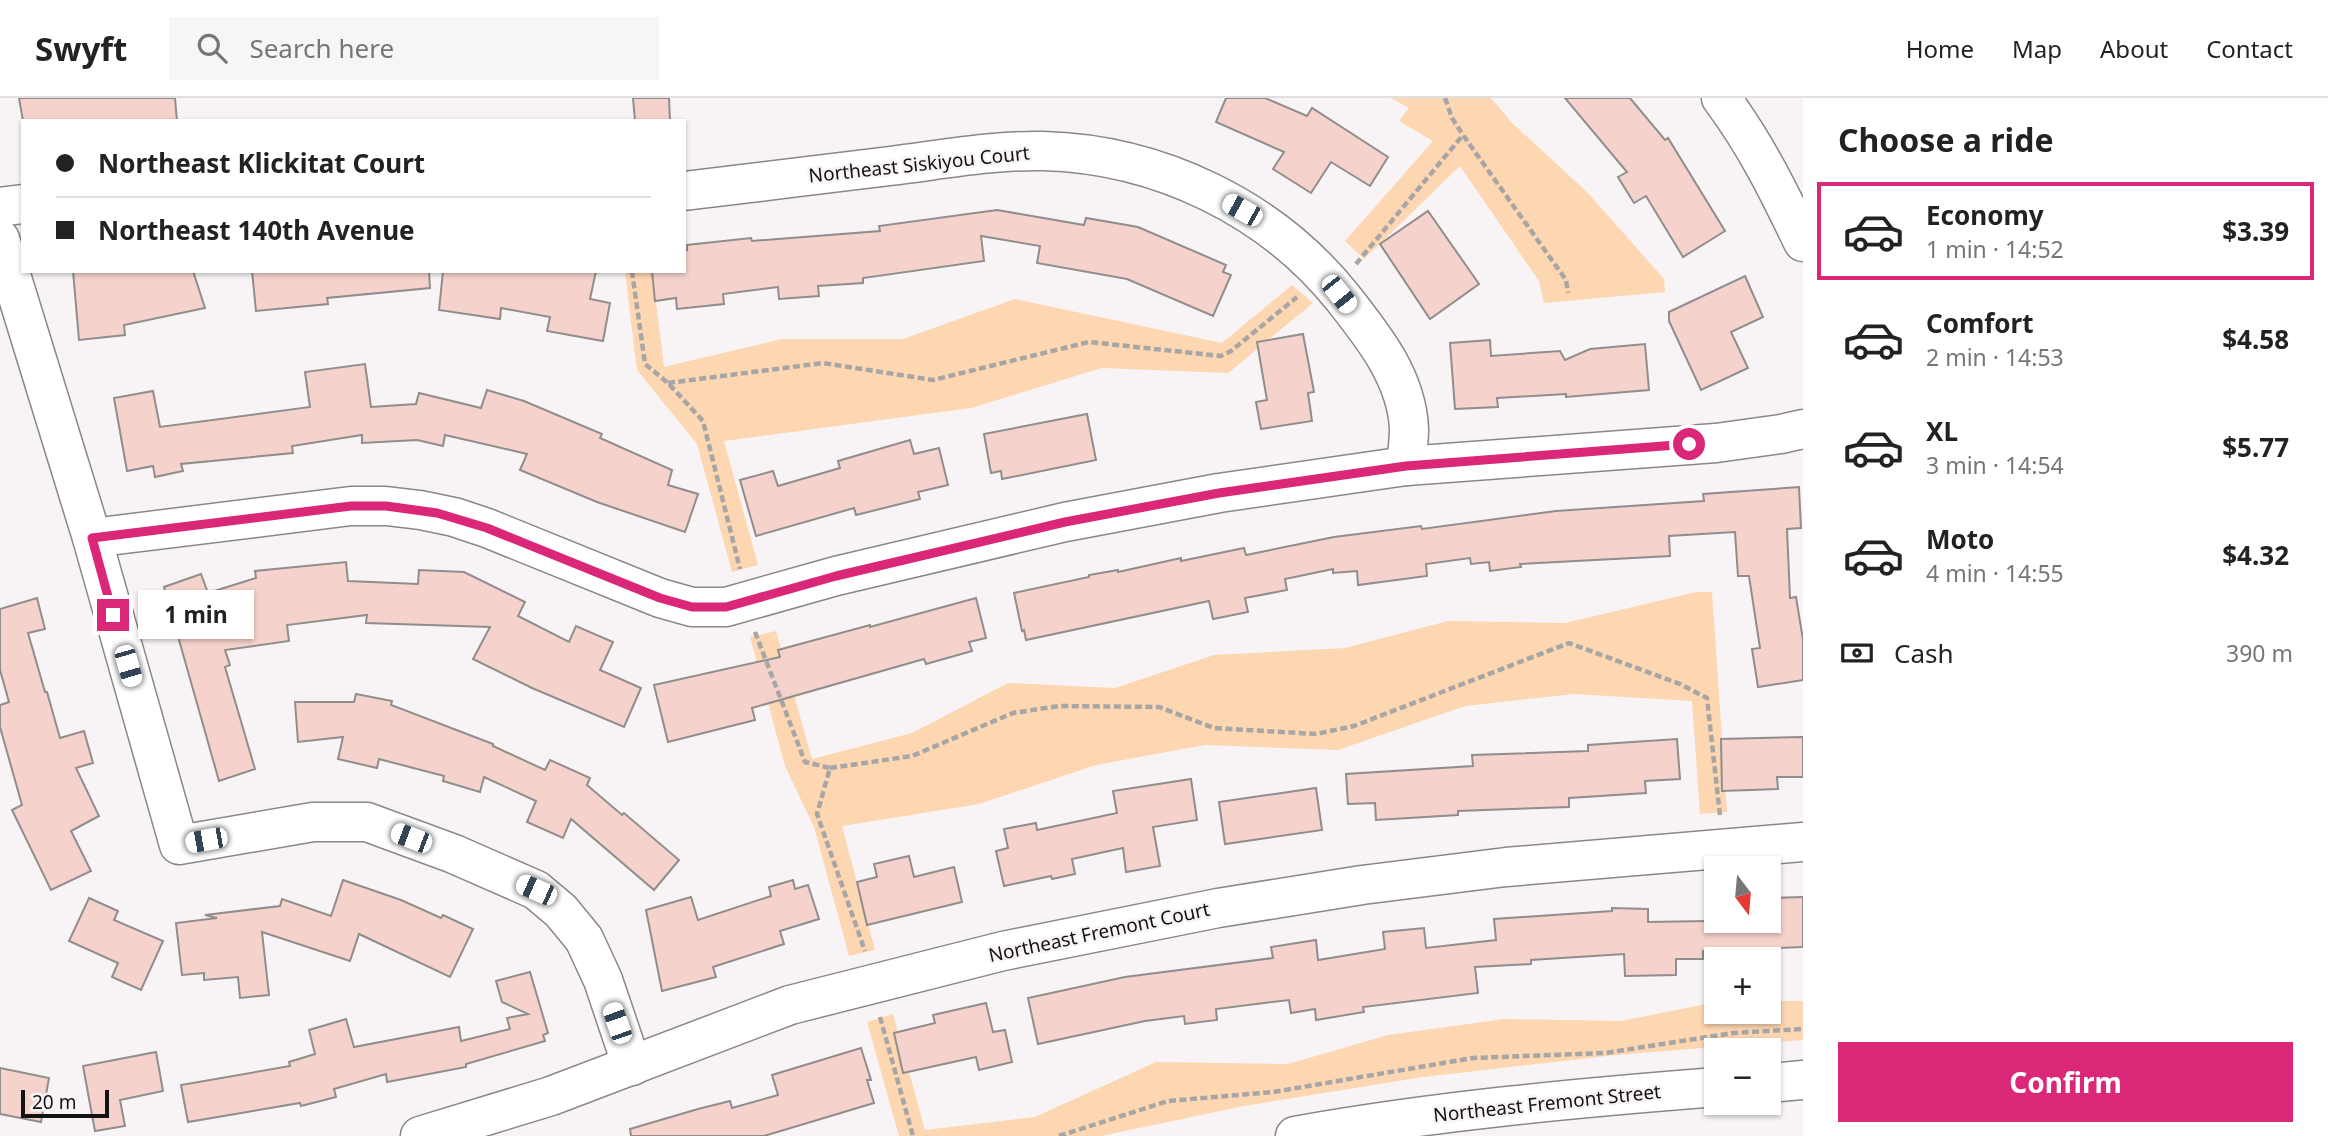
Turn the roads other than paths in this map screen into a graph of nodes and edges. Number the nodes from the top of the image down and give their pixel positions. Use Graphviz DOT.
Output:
graph roads {
  1 [pos="1721,98"];
  2 [pos="686,191"];
  3 [pos="21,204"];
  4 [pos="0,207"];
  5 [pos="0,239"];
  6 [pos="1803,242"];
  7 [pos="1803,429"];
  8 [pos="1406,466"];
  9 [pos="92,538"];
  10 [pos="1803,842"];
  11 [pos="632,1066"];
  12 [pos="1803,1080"];
  13 [pos="1781,1082"];
  14 [pos="1704,1088"];
  15 [pos="420,1136"];
  16 [pos="1295,1136"];
  1 -- 6 [label="street"];
  2 -- 8 [label="street, Northeast Siskiyou Court"];
  3 -- 4 [label="street"];
  5 -- 9 [label="street"];
  7 -- 8 [label="street"];
  8 -- 9 [label="street"];
  9 -- 11 [label="street"];
  10 -- 11 [label="street, Northeast Fremont Court"];
  11 -- 15 [label="street, Northeast Fremont Court"];
  12 -- 13 [label="street"];
  14 -- 16 [label="street, Northeast Fremont Street"];
}
